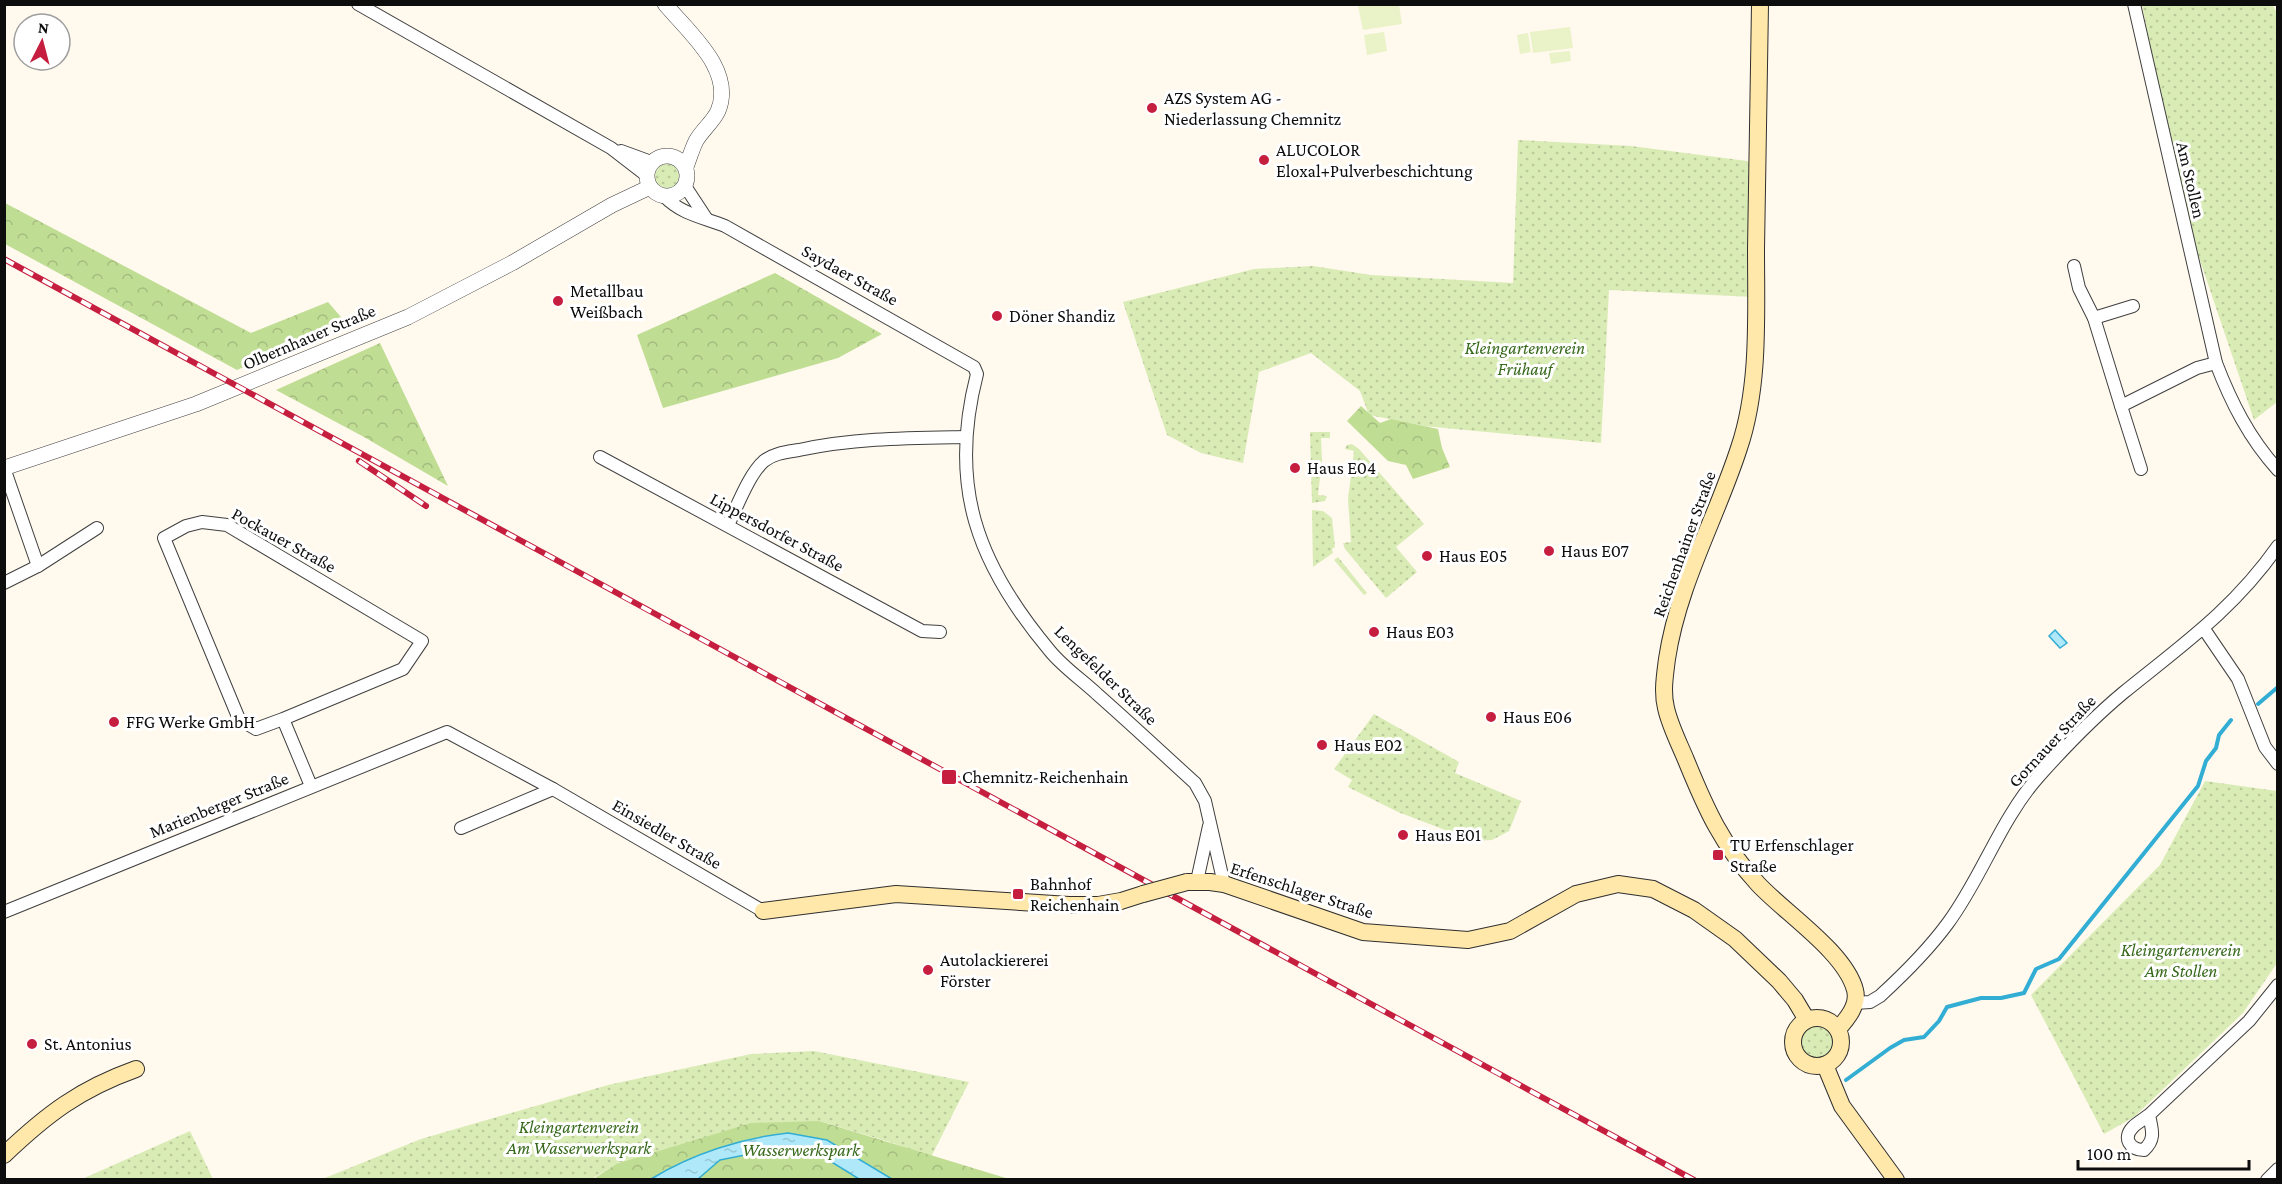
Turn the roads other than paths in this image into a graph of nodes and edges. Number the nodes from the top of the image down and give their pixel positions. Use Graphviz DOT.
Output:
graph roads {
  1 [pos="358,4"];
  2 [pos="665,4"];
  3 [pos="1760,4"];
  4 [pos="2134,4"];
  5 [pos="681,162"];
  6 [pos="649,176"];
  7 [pos="685,186"];
  8 [pos="664,196"];
  9 [pos="706,218"];
  10 [pos="2074,266"];
  11 [pos="2133,306"];
  12 [pos="2094,318"];
  13 [pos="2216,363"];
  14 [pos="974,368"];
  15 [pos="2121,406"];
  16 [pos="965,437"];
  17 [pos="600,457"];
  18 [pos="4,468"];
  19 [pos="2141,469"];
  20 [pos="2277,470"];
  21 [pos="728,525"];
  22 [pos="97,528"];
  23 [pos="2277,546"];
  24 [pos="38,566"];
  25 [pos="4,583"];
  26 [pos="2204,629"];
  27 [pos="939,633"];
  28 [pos="283,719"];
  29 [pos="447,732"];
  30 [pos="2277,764"];
  31 [pos="311,786"];
  32 [pos="553,789"];
  33 [pos="1209,825"];
  34 [pos="461,828"];
  35 [pos="1192,881"];
  36 [pos="1224,885"];
  37 [pos="763,911"];
  38 [pos="4,912"];
  39 [pos="2277,985"];
  40 [pos="1855,1003"];
  41 [pos="1807,1020"];
  42 [pos="1838,1029"];
  43 [pos="1825,1065"];
  44 [pos="136,1069"];
  45 [pos="2149,1115"];
  46 [pos="4,1155"];
  47 [pos="2277,1169"];
  48 [pos="1896,1179"];
  49 [pos="2267,1179"];
  1 -- 6 [label="street"];
  2 -- 5 [label="street"];
  3 -- 40 [label="main road, Reichenhainer Straße"];
  4 -- 13 [label="street, Am Stollen"];
  5 -- 6 [label="street"];
  5 -- 7 [label="street"];
  6 -- 8 [label="street"];
  6 -- 18 [label="street, Olbernhauer Straße"];
  7 -- 8 [label="street"];
  7 -- 9 [label="street"];
  8 -- 9 [label="street, Saydaer Straße"];
  9 -- 14 [label="street, Saydaer Straße"];
  10 -- 12 [label="street"];
  11 -- 12 [label="street"];
  12 -- 15 [label="street"];
  13 -- 15 [label="street"];
  13 -- 20 [label="street, Am Stollen"];
  14 -- 16 [label="street, Lengefelder Straße"];
  15 -- 19 [label="street"];
  16 -- 21 [label="street"];
  16 -- 33 [label="street, Lengefelder Straße"];
  17 -- 21 [label="street, Lippersdorfer Straße"];
  18 -- 24 [label="street"];
  21 -- 27 [label="street, Lippersdorfer Straße"];
  22 -- 24 [label="street"];
  23 -- 26 [label="street, Gornauer Straße"];
  24 -- 25 [label="street"];
  26 -- 30 [label="street"];
  26 -- 40 [label="street, Gornauer Straße"];
  28 -- 28 [label="street, Pockauer Straße"];
  28 -- 31 [label="street"];
  29 -- 31 [label="street, Marienberger Straße"];
  29 -- 32 [label="street, Einsiedler Straße"];
  31 -- 38 [label="street, Marienberger Straße"];
  32 -- 34 [label="street"];
  32 -- 37 [label="street, Einsiedler Straße"];
  33 -- 35 [label="street, Lengefelder Straße"];
  33 -- 36 [label="street, Lengefelder Straße"];
  35 -- 36 [label="main road, Erfenschlager Straße"];
  35 -- 37 [label="main road, Erfenschlager Straße, bridge"];
  36 -- 41 [label="main road, Erfenschlager Straße"];
  39 -- 45 [label="street"];
  40 -- 42 [label="main road"];
  41 -- 42 [label="main road"];
  41 -- 43 [label="main road"];
  42 -- 43 [label="main road"];
  43 -- 48 [label="main road"];
  44 -- 46 [label="main road"];
  47 -- 49 [label="street"];
}
